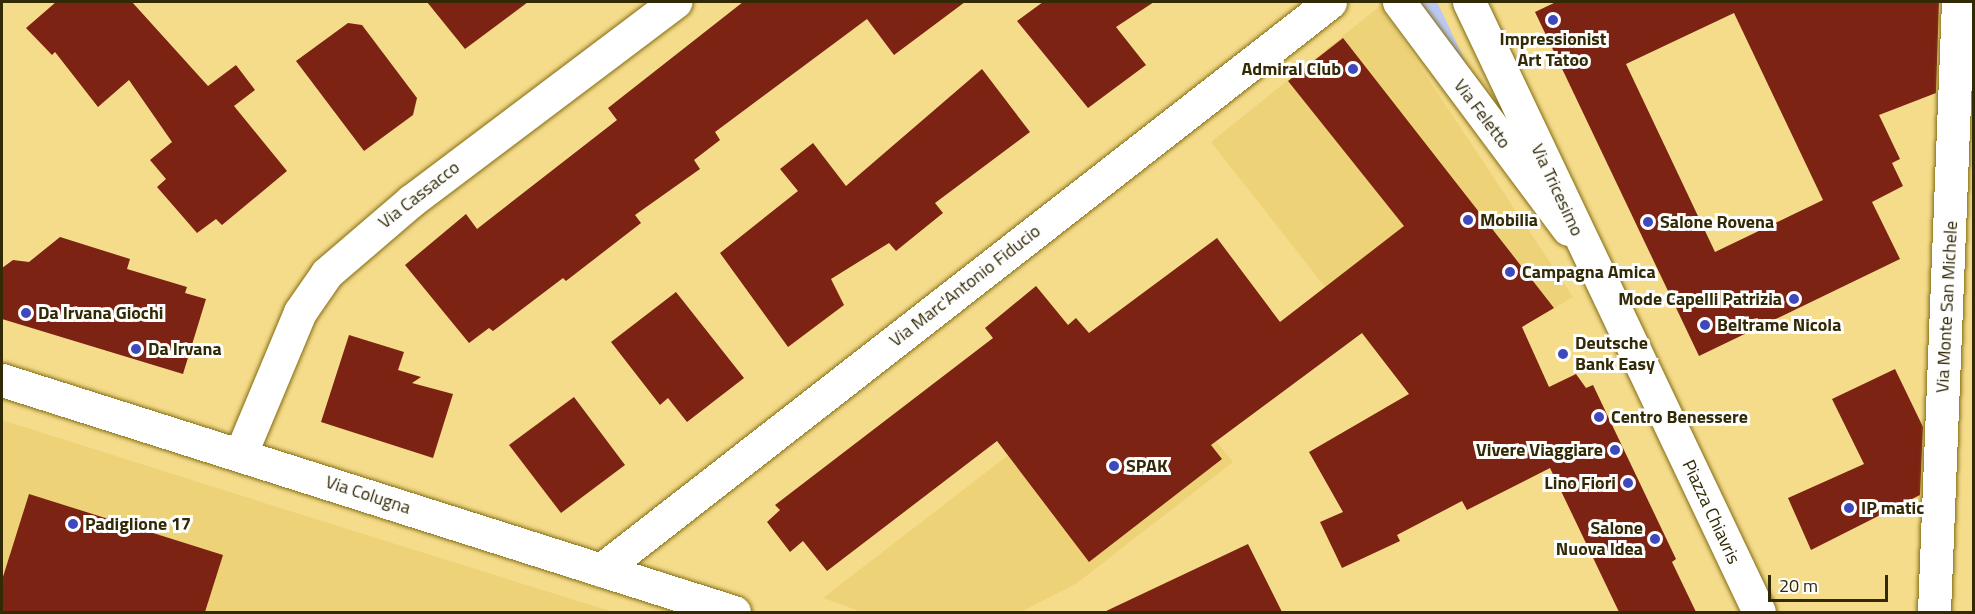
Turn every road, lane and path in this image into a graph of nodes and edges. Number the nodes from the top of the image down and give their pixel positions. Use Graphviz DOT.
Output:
graph roads {
  1 [pos="675,2"];
  2 [pos="1330,2"];
  3 [pos="1399,2"];
  4 [pos="1469,2"];
  5 [pos="1958,2"];
  6 [pos="1587,255"];
  7 [pos="2,380"];
  8 [pos="1663,411"];
  9 [pos="241,453"];
  10 [pos="601,570"];
  11 [pos="734,612"];
  12 [pos="1759,612"];
  13 [pos="1934,612"];
  1 -- 9 [label="street, Via Cassacco"];
  2 -- 10 [label="street, Via Marc'Antonio Fiducio"];
  3 -- 6 [label="street, Via Feletto"];
  4 -- 6 [label="street, Via Tricesimo"];
  5 -- 13 [label="street, Via Monte San Michele"];
  6 -- 8 [label="street, Via Tricesimo"];
  7 -- 9 [label="street, Via Colugna"];
  8 -- 12 [label="street, Piazza Chiavris"];
  9 -- 10 [label="street, Via Colugna"];
  10 -- 11 [label="street, Via Colugna"];
}
